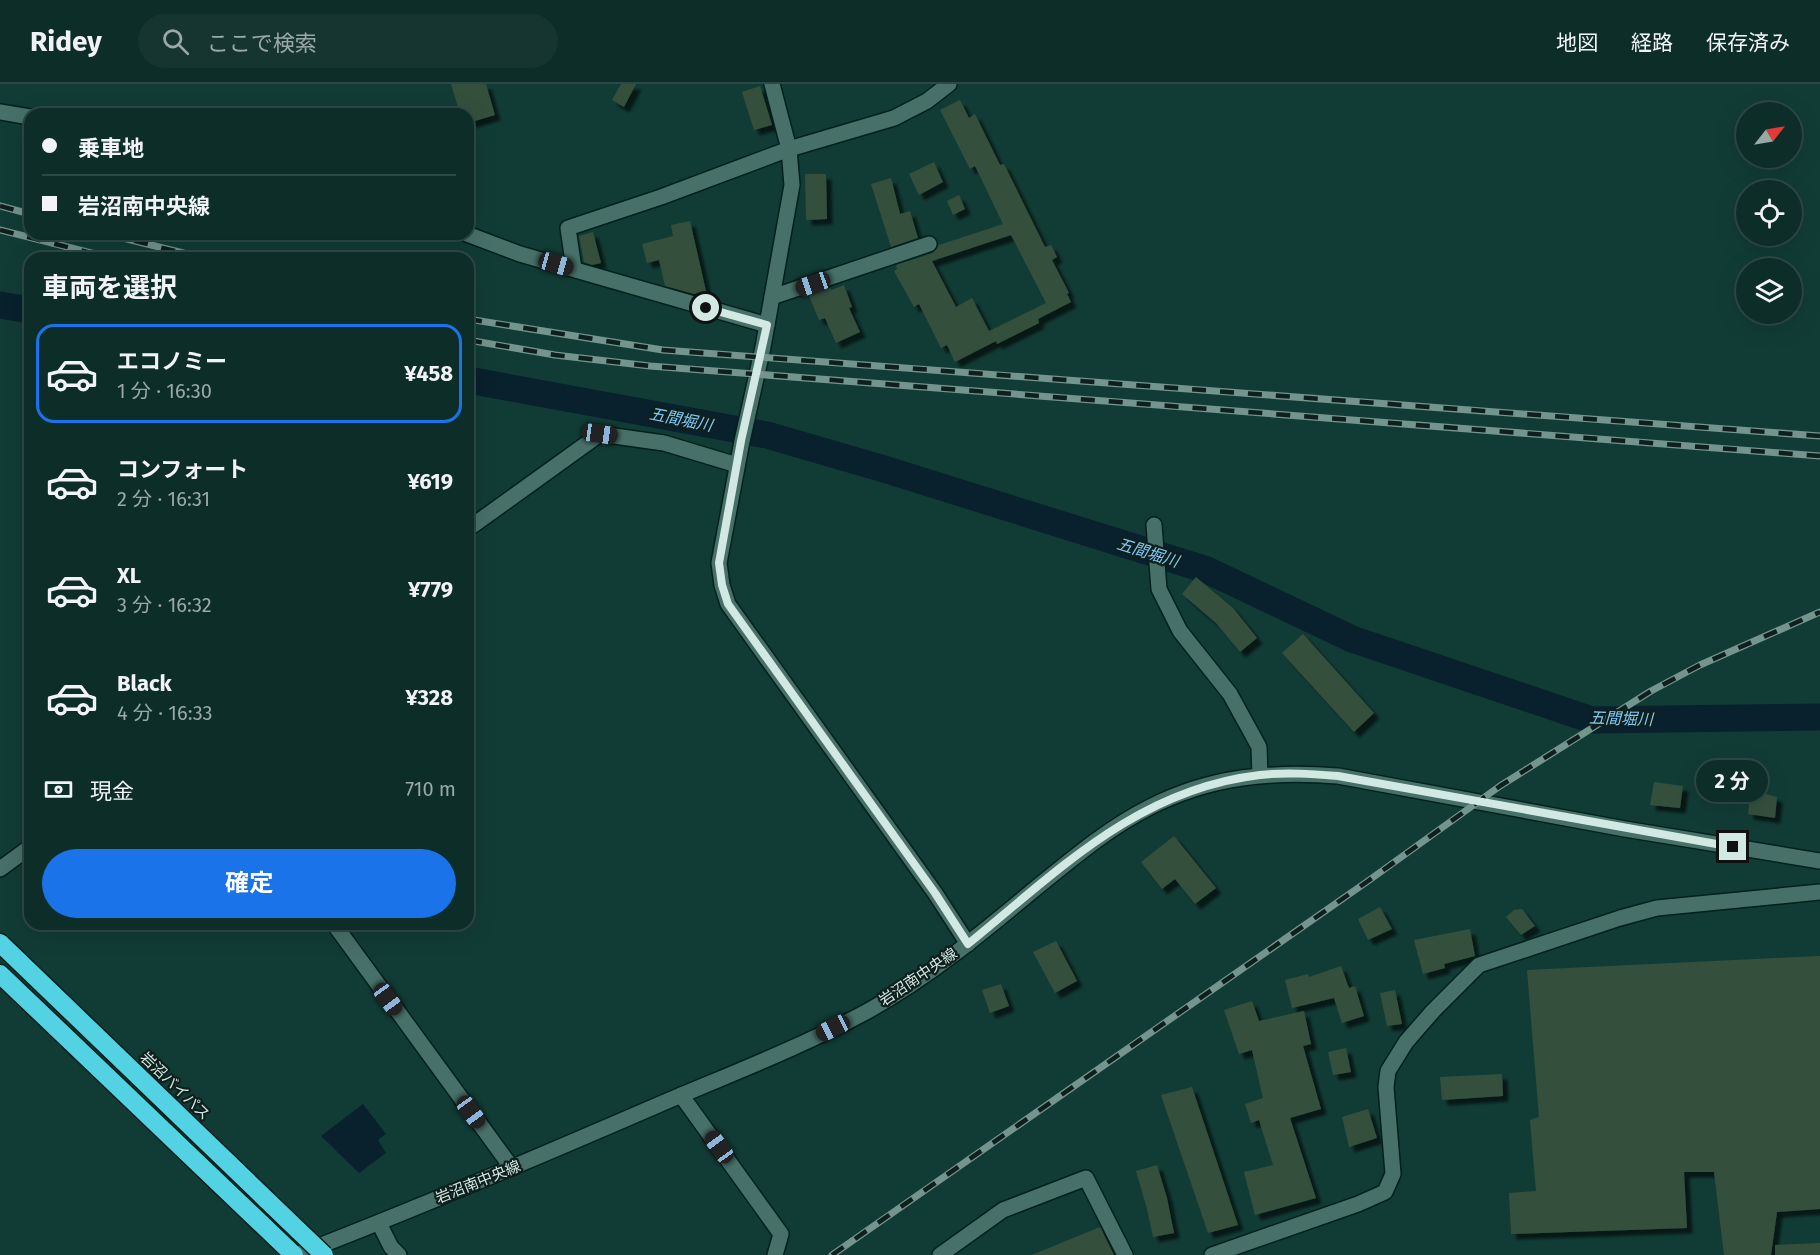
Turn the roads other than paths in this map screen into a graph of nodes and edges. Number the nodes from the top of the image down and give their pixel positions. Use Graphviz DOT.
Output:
graph roads {
  1 [pos="772,84"];
  2 [pos="949,84"];
  3 [pos="0,112"];
  4 [pos="24,116"];
  5 [pos="789,149"];
  6 [pos="474,237"];
  7 [pos="929,244"];
  8 [pos="574,270"];
  9 [pos="772,297"];
  10 [pos="767,325"];
  11 [pos="737,465"];
  12 [pos="474,525"];
  13 [pos="1154,525"];
  14 [pos="1260,775"];
  15 [pos="24,851"];
  16 [pos="1820,861"];
  17 [pos="0,869"];
  18 [pos="1820,892"];
  19 [pos="338,930"];
  20 [pos="0,944"];
  21 [pos="968,944"];
  22 [pos="0,974"];
  23 [pos="681,1095"];
  24 [pos="512,1168"];
  25 [pos="379,1223"];
  26 [pos="295,1255"];
  27 [pos="324,1255"];
  28 [pos="399,1255"];
  29 [pos="776,1255"];
  30 [pos="940,1255"];
  31 [pos="1125,1255"];
  32 [pos="1212,1255"];
  1 -- 5 [label="street"];
  2 -- 5 [label="street"];
  3 -- 4 [label="street"];
  5 -- 8 [label="street"];
  5 -- 9 [label="street"];
  6 -- 8 [label="street"];
  7 -- 9 [label="street"];
  8 -- 10 [label="street"];
  9 -- 10 [label="street"];
  10 -- 11 [label="street"];
  11 -- 12 [label="street"];
  11 -- 21 [label="street"];
  13 -- 14 [label="street"];
  14 -- 16 [label="street, 岩沼南中央線"];
  14 -- 21 [label="street, 岩沼南中央線"];
  15 -- 17 [label="street"];
  18 -- 32 [label="street"];
  19 -- 24 [label="street"];
  20 -- 27 [label="highway, 岩沼バイパス, bridge"];
  21 -- 23 [label="street, 岩沼南中央線"];
  22 -- 26 [label="highway"];
  23 -- 24 [label="street, 岩沼南中央線"];
  23 -- 29 [label="street"];
  24 -- 25 [label="street, 岩沼南中央線"];
  25 -- 26 [label="street, 岩沼南中央線"];
  25 -- 28 [label="street"];
  30 -- 31 [label="street"];
}
